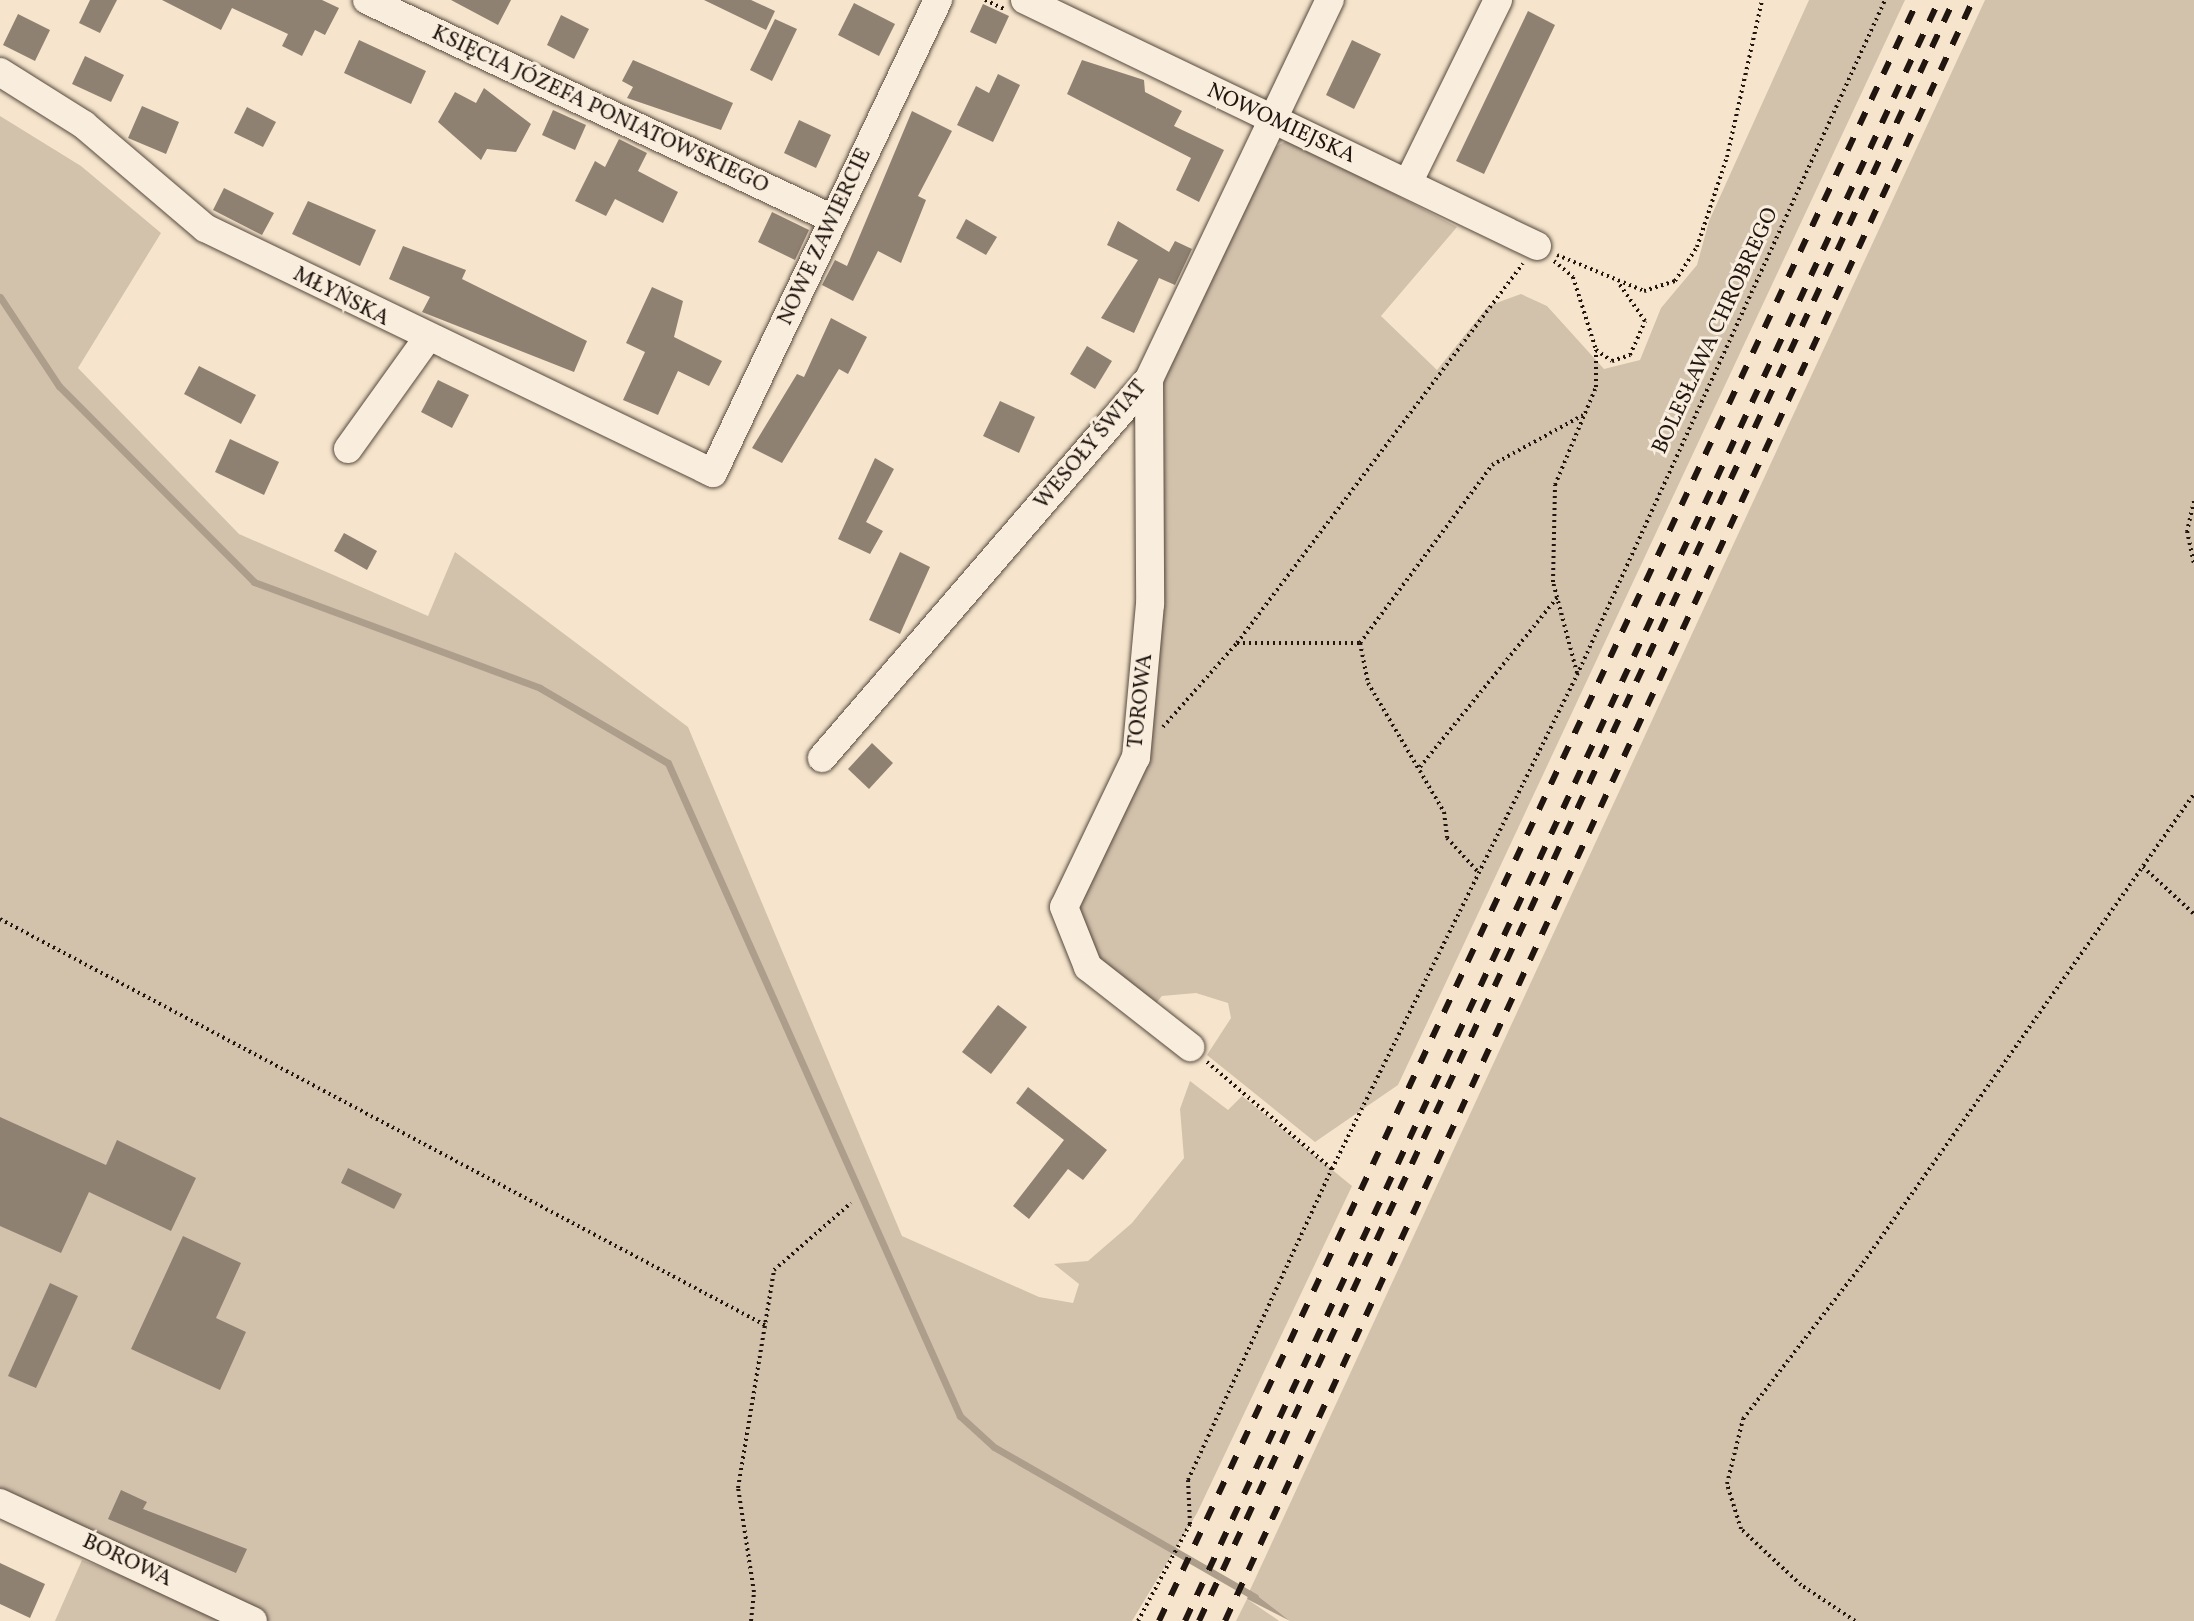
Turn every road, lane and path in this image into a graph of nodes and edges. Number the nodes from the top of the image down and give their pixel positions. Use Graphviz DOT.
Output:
graph roads {
  1 [pos="367,0"];
  2 [pos="938,0"];
  3 [pos="1025,0"];
  4 [pos="1330,0"];
  5 [pos="1498,0"];
  6 [pos="1762,0"];
  7 [pos="1885,0"];
  8 [pos="0,72"];
  9 [pos="1272,121"];
  10 [pos="1408,183"];
  11 [pos="833,219"];
  12 [pos="1537,246"];
  13 [pos="1615,279"];
  14 [pos="426,340"];
  15 [pos="1596,350"];
  16 [pos="1149,379"];
  17 [pos="1584,414"];
  18 [pos="348,449"];
  19 [pos="713,473"];
  20 [pos="2194,501"];
  21 [pos="2194,563"];
  22 [pos="1557,598"];
  23 [pos="1237,643"];
  24 [pos="1360,643"];
  25 [pos="1577,675"];
  26 [pos="1136,757"];
  27 [pos="822,758"];
  28 [pos="1420,767"];
  29 [pos="2194,794"];
  30 [pos="2143,867"];
  31 [pos="1479,873"];
  32 [pos="2194,914"];
  33 [pos="0,919"];
  34 [pos="1190,1047"];
  35 [pos="1332,1169"];
  36 [pos="851,1203"];
  37 [pos="765,1325"];
  38 [pos="0,1503"];
  39 [pos="253,1621"];
  40 [pos="751,1621"];
  41 [pos="1138,1621"];
  42 [pos="1855,1621"];
  1 -- 11 [label="street, KSIĘCIA JÓZEFA PONIATOWSKIEGO"];
  2 -- 11 [label="street, NOWE ZAWIERCIE"];
  3 -- 9 [label="street, NOWOMIEJSKA"];
  4 -- 9 [label="street, WESOŁY ŚWIAT"];
  5 -- 10 [label="street"];
  6 -- 13 [label="path"];
  7 -- 25 [label="path, BOLESŁAWA CHROBREGO"];
  8 -- 14 [label="street, MŁYŃSKA"];
  9 -- 10 [label="street, NOWOMIEJSKA"];
  9 -- 16 [label="street, WESOŁY ŚWIAT"];
  10 -- 12 [label="street, NOWOMIEJSKA"];
  11 -- 19 [label="street, NOWE ZAWIERCIE"];
  12 -- 13 [label="path"];
  12 -- 15 [label="path"];
  12 -- 23 [label="path"];
  13 -- 15 [label="path"];
  14 -- 18 [label="street"];
  14 -- 19 [label="street, MŁYŃSKA"];
  15 -- 17 [label="path"];
  16 -- 26 [label="street, TOROWA"];
  16 -- 27 [label="street, WESOŁY ŚWIAT"];
  17 -- 22 [label="path"];
  17 -- 24 [label="path"];
  20 -- 21 [label="path"];
  22 -- 25 [label="path"];
  22 -- 28 [label="path"];
  23 -- 24 [label="path"];
  23 -- 26 [label="path"];
  24 -- 28 [label="path"];
  25 -- 31 [label="path, BOLESŁAWA CHROBREGO"];
  26 -- 34 [label="street, TOROWA"];
  28 -- 31 [label="path"];
  29 -- 30 [label="path"];
  30 -- 32 [label="path"];
  30 -- 42 [label="path"];
  31 -- 35 [label="path, BOLESŁAWA CHROBREGO"];
  33 -- 37 [label="path"];
  34 -- 35 [label="path"];
  35 -- 41 [label="path, BOLESŁAWA CHROBREGO"];
  36 -- 37 [label="path"];
  37 -- 40 [label="path"];
  38 -- 39 [label="street, BOROWA"];
}
